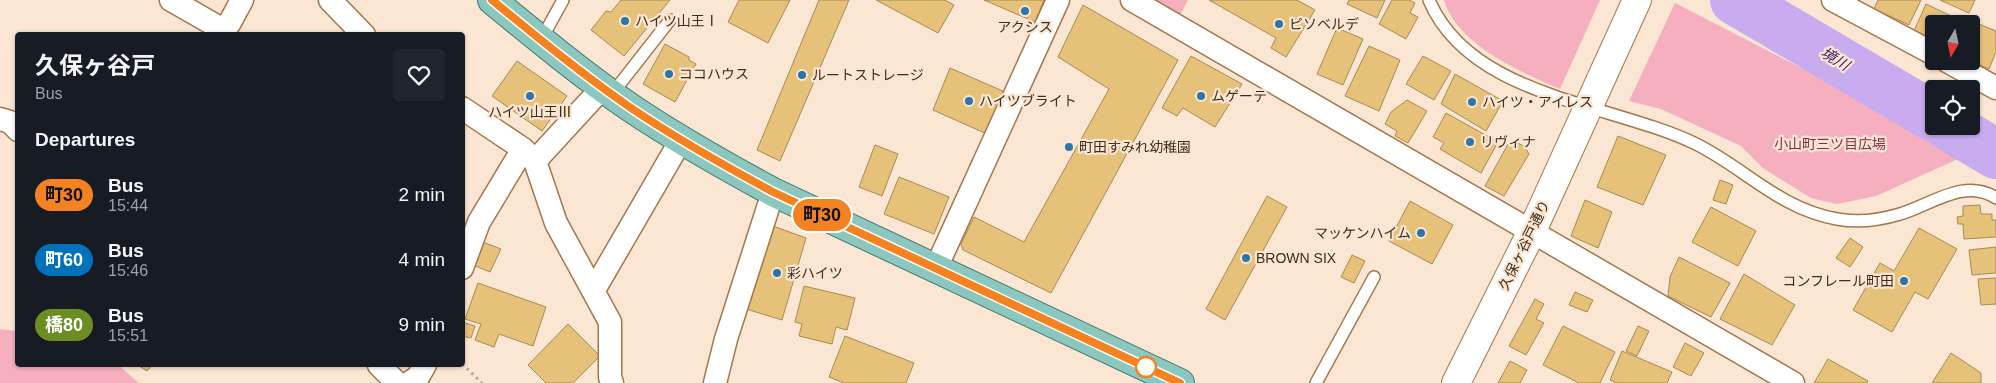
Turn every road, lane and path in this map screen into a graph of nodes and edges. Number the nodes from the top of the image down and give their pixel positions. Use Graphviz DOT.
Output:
graph roads {
  1 [pos="171,0"];
  2 [pos="242,0"];
  3 [pos="330,0"];
  4 [pos="492,0"];
  5 [pos="563,0"];
  6 [pos="1058,0"];
  7 [pos="1132,0"];
  8 [pos="1429,0"];
  9 [pos="1637,0"];
  10 [pos="1840,2"];
  11 [pos="670,20"];
  12 [pos="361,32"];
  13 [pos="541,40"];
  14 [pos="1925,49"];
  15 [pos="1963,70"];
  16 [pos="1996,88"];
  17 [pos="607,90"];
  18 [pos="1589,106"];
  19 [pos="465,110"];
  20 [pos="0,119"];
  21 [pos="15,127"];
  22 [pos="681,140"];
  23 [pos="529,155"];
  24 [pos="773,192"];
  25 [pos="1996,198"];
  26 [pos="1531,233"];
  27 [pos="465,260"];
  28 [pos="936,268"];
  29 [pos="1374,277"];
  30 [pos="594,290"];
  31 [pos="381,367"];
  32 [pos="424,367"];
  33 [pos="465,367"];
  34 [pos="397,383"];
  35 [pos="409,383"];
  36 [pos="482,383"];
  37 [pos="612,383"];
  38 [pos="715,383"];
  39 [pos="1180,383"];
  40 [pos="1316,383"];
  41 [pos="1456,383"];
  42 [pos="1793,383"];
  1 -- 2 [label="street"];
  3 -- 12 [label="street"];
  4 -- 13 [label="main road"];
  5 -- 13 [label="lane"];
  6 -- 28 [label="street"];
  7 -- 26 [label="street"];
  8 -- 18 [label="lane"];
  9 -- 18 [label="street, 久保ヶ谷戸通り"];
  10 -- 14 [label="street"];
  11 -- 17 [label="lane"];
  13 -- 17 [label="main road"];
  15 -- 16 [label="street"];
  17 -- 22 [label="main road"];
  17 -- 23 [label="street"];
  18 -- 25 [label="lane"];
  18 -- 26 [label="street, 久保ヶ谷戸通り"];
  19 -- 23 [label="street"];
  20 -- 21 [label="street"];
  22 -- 24 [label="main road"];
  22 -- 30 [label="street"];
  23 -- 27 [label="street"];
  23 -- 30 [label="street"];
  24 -- 28 [label="main road"];
  24 -- 38 [label="street"];
  26 -- 41 [label="street, 久保ヶ谷戸通り"];
  26 -- 42 [label="street"];
  28 -- 39 [label="main road"];
  29 -- 40 [label="lane"];
  30 -- 37 [label="street"];
  31 -- 34 [label="street"];
  32 -- 35 [label="street"];
  33 -- 36 [label="path"];
}
